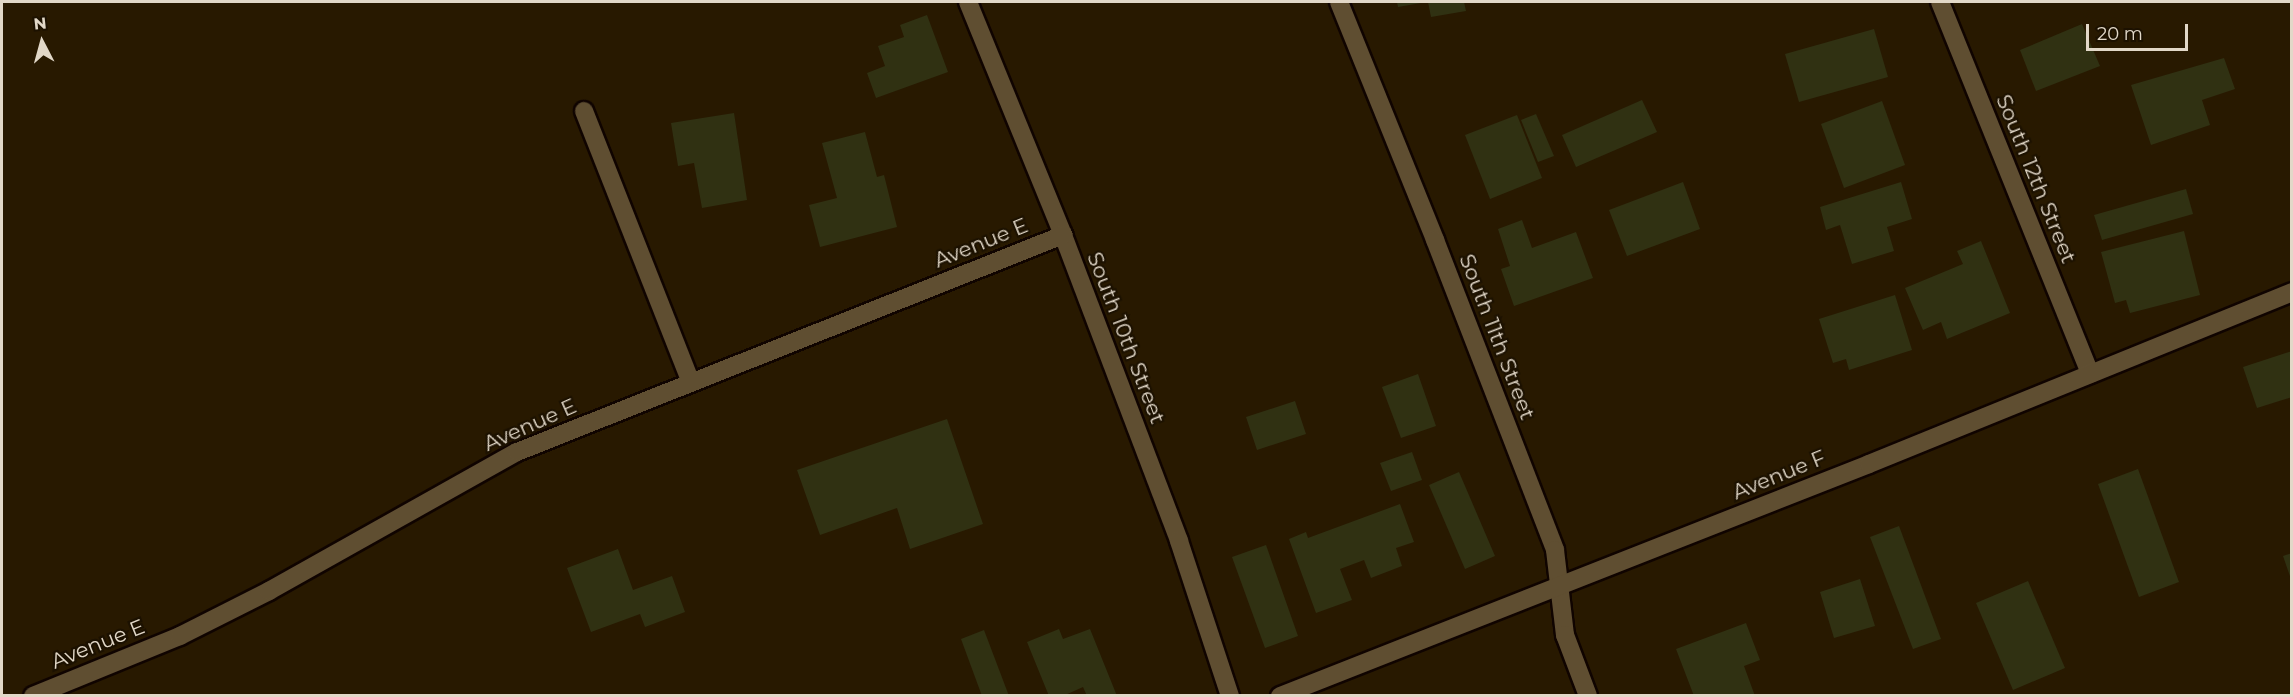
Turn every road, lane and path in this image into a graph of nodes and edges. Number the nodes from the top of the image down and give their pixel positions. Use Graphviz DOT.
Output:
graph roads {
  1 [pos="968,2"];
  2 [pos="1339,2"];
  3 [pos="1940,2"];
  4 [pos="584,111"];
  5 [pos="1063,235"];
  6 [pos="2292,292"];
  7 [pos="2090,374"];
  8 [pos="691,382"];
  9 [pos="1560,586"];
  10 [pos="33,696"];
  11 [pos="1230,696"];
  12 [pos="1280,696"];
  13 [pos="1588,696"];
  1 -- 5 [label="street, South 10th Street"];
  2 -- 9 [label="street, South 11th Street"];
  3 -- 7 [label="street, South 12th Street"];
  4 -- 8 [label="street"];
  5 -- 8 [label="street, Avenue E"];
  5 -- 11 [label="street, South 10th Street"];
  6 -- 7 [label="street, Avenue F"];
  7 -- 9 [label="street, Avenue F"];
  8 -- 10 [label="street, Avenue E"];
  9 -- 12 [label="street, Avenue F"];
  9 -- 13 [label="street, South 11th Street"];
}
